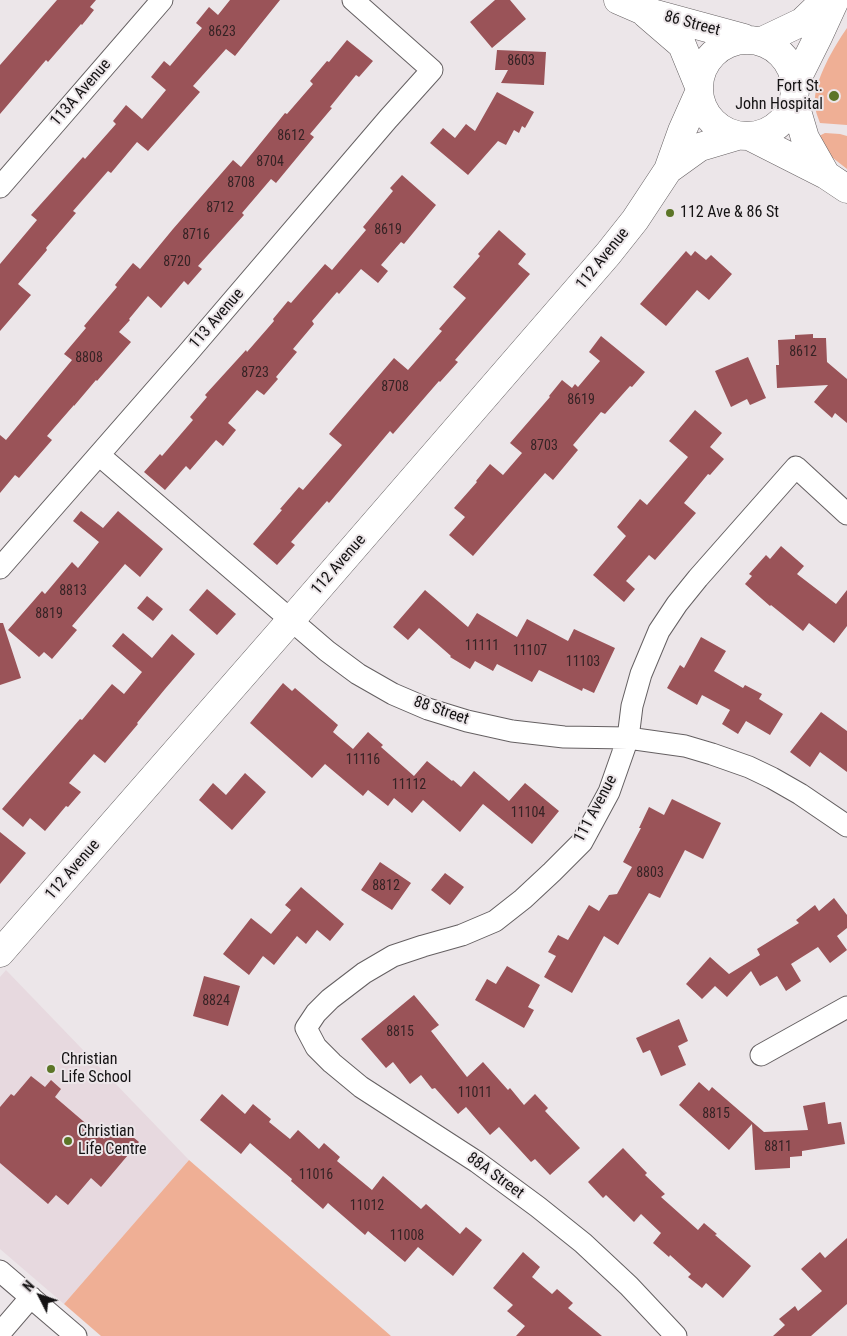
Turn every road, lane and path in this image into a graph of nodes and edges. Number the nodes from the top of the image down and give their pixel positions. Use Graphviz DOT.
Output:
graph roads {
  1 [pos="162,0"];
  2 [pos="353,0"];
  3 [pos="825,0"];
  4 [pos="835,0"];
  5 [pos="629,5"];
  6 [pos="753,39"];
  7 [pos="698,90"];
  8 [pos="795,91"];
  9 [pos="744,136"];
  10 [pos="668,170"];
  11 [pos="836,182"];
  12 [pos="0,187"];
  13 [pos="99,455"];
  14 [pos="847,514"];
  15 [pos="0,568"];
  16 [pos="291,620"];
  17 [pos="628,738"];
  18 [pos="847,826"];
  19 [pos="0,953"];
  20 [pos="847,1007"];
  21 [pos="306,1028"];
  22 [pos="761,1055"];
  23 [pos="0,1271"];
  24 [pos="31,1297"];
  25 [pos="0,1333"];
  26 [pos="76,1336"];
  27 [pos="676,1336"];
  1 -- 12 [label="street, 113A Avenue"];
  2 -- 13 [label="street, 113 Avenue"];
  3 -- 6 [label="street"];
  4 -- 8 [label="street"];
  5 -- 6 [label="street, 86 Street"];
  5 -- 7 [label="street, 86 Street"];
  6 -- 7 [label="street"];
  6 -- 8 [label="street"];
  7 -- 9 [label="street"];
  7 -- 10 [label="street, 112 Avenue"];
  8 -- 9 [label="street"];
  8 -- 11 [label="street"];
  9 -- 10 [label="street, 112 Avenue"];
  9 -- 11 [label="street"];
  10 -- 16 [label="street, 112 Avenue"];
  13 -- 15 [label="street, 113 Avenue"];
  13 -- 16 [label="street, 88 Street"];
  14 -- 17 [label="street, 111 Avenue"];
  16 -- 17 [label="street, 88 Street"];
  16 -- 19 [label="street, 112 Avenue"];
  17 -- 18 [label="street, 88 Street"];
  17 -- 21 [label="street, 111 Avenue"];
  20 -- 22 [label="street"];
  21 -- 27 [label="street, 88A Street"];
  23 -- 24 [label="street"];
  24 -- 25 [label="street"];
  24 -- 26 [label="street"];
}
